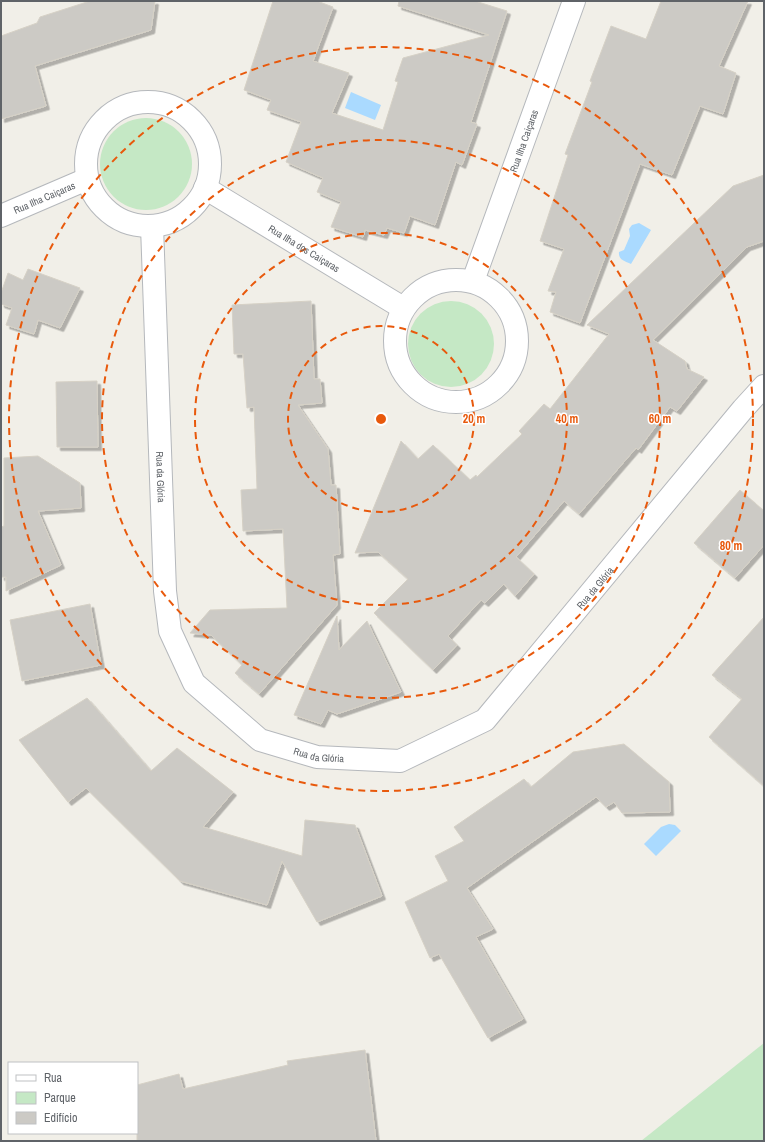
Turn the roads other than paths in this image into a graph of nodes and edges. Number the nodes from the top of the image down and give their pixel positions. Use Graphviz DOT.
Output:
graph roads {
  1 [pos="574,1"];
  2 [pos="87,179"];
  3 [pos="205,188"];
  4 [pos="1,216"];
  5 [pos="152,226"];
  6 [pos="472,281"];
  7 [pos="403,308"];
  8 [pos="764,386"];
  1 -- 6 [label="street, Rua Ilha Caiçaras"];
  2 -- 3 [label="street"];
  2 -- 4 [label="street, Rua Ilha Caiçaras"];
  2 -- 5 [label="street"];
  3 -- 5 [label="street"];
  3 -- 7 [label="street, Rua Ilha dos Caiçaras"];
  5 -- 8 [label="street, Rua da Glória"];
  6 -- 7 [label="street"];
  6 -- 7 [label="street"];
}
